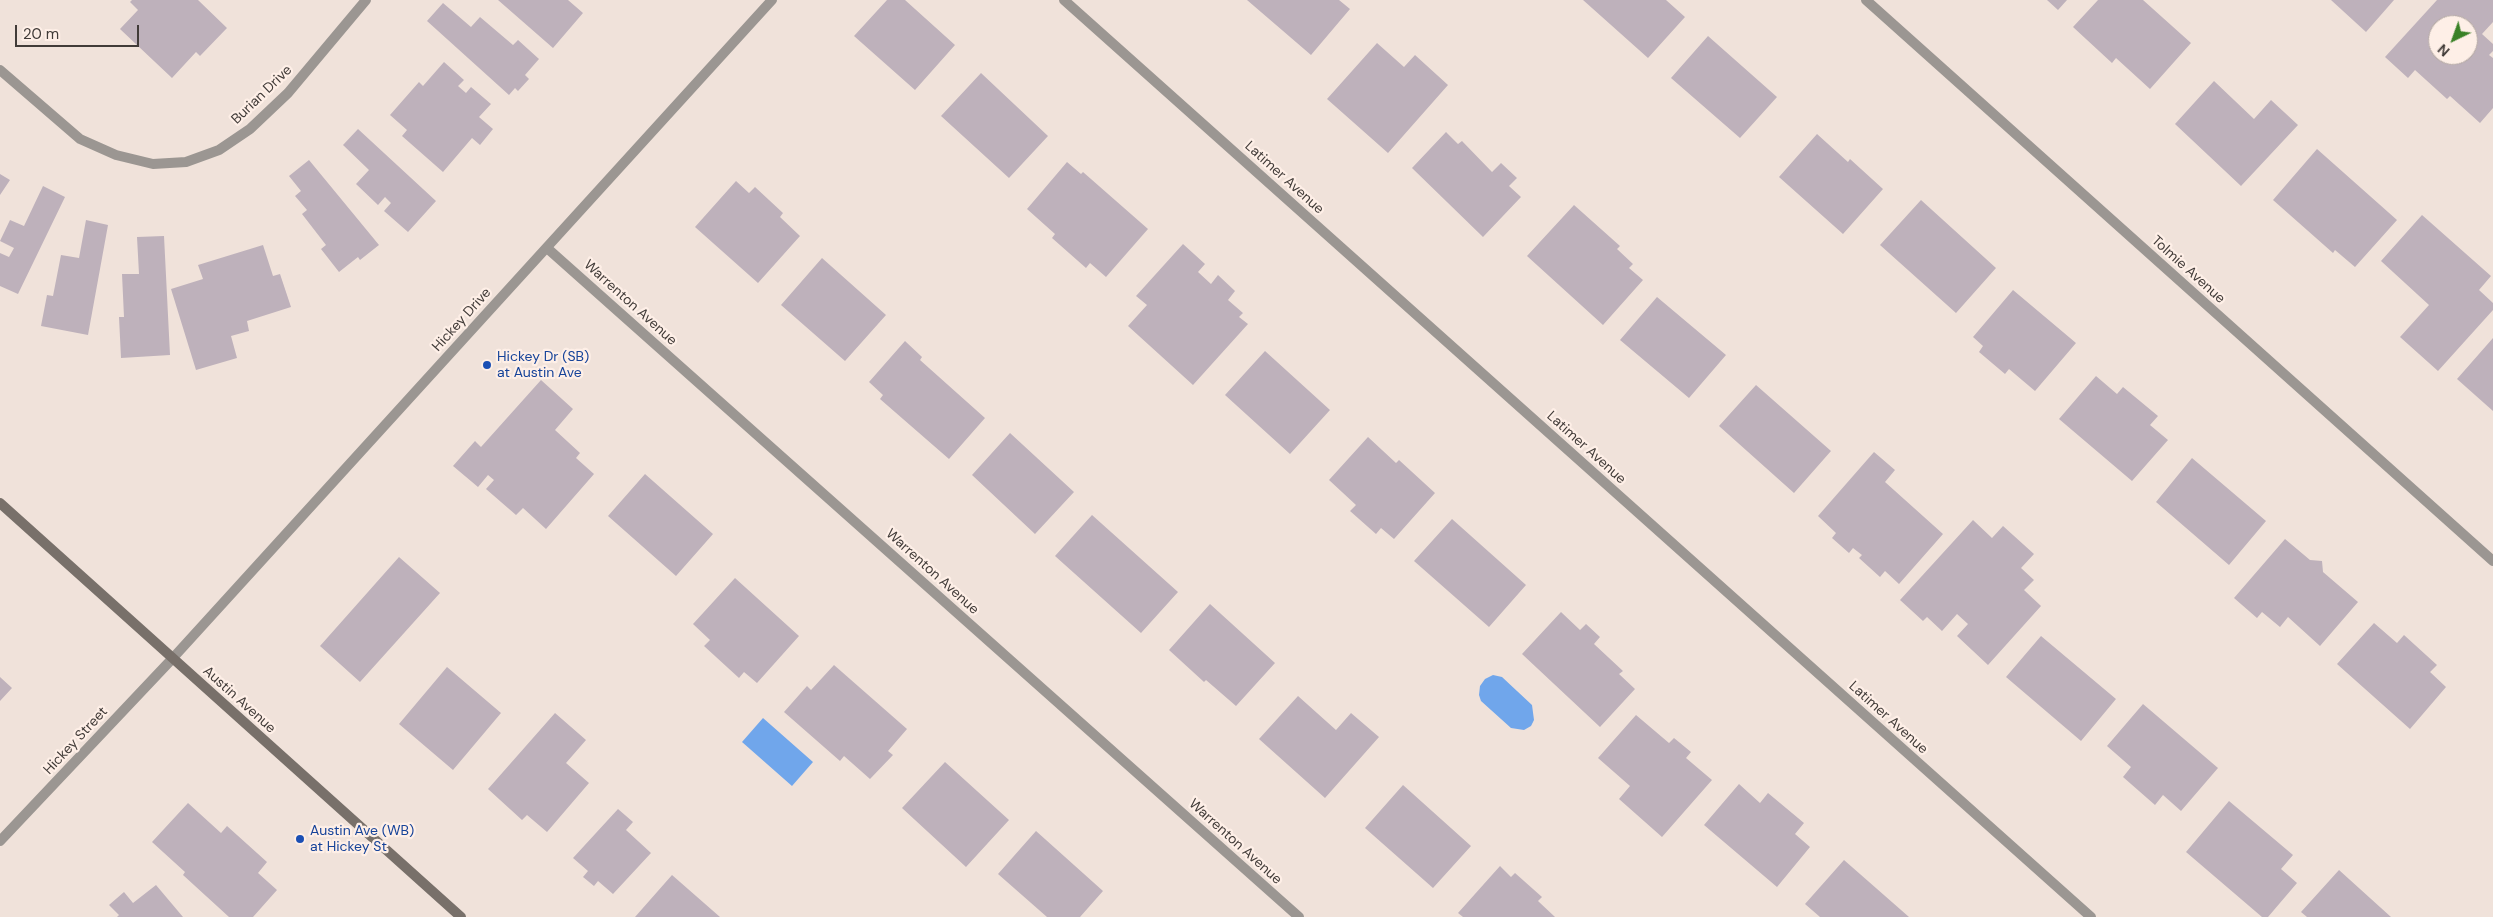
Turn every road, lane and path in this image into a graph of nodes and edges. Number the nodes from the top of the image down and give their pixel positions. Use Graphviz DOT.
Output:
graph roads {
  1 [pos="366,0"];
  2 [pos="772,0"];
  3 [pos="1064,0"];
  4 [pos="1866,0"];
  5 [pos="0,70"];
  6 [pos="547,248"];
  7 [pos="0,504"];
  8 [pos="2493,561"];
  9 [pos="172,659"];
  10 [pos="0,841"];
  11 [pos="461,917"];
  12 [pos="1299,917"];
  13 [pos="2090,917"];
  1 -- 5 [label="street, Burian Drive"];
  2 -- 6 [label="street, Hickey Drive"];
  3 -- 13 [label="street, Latimer Avenue"];
  4 -- 8 [label="street, Tolmie Avenue"];
  6 -- 9 [label="street, Hickey Drive"];
  6 -- 12 [label="street, Warrenton Avenue"];
  7 -- 9 [label="main road, Austin Avenue"];
  9 -- 10 [label="street, Hickey Street"];
  9 -- 11 [label="main road, Austin Avenue"];
}
